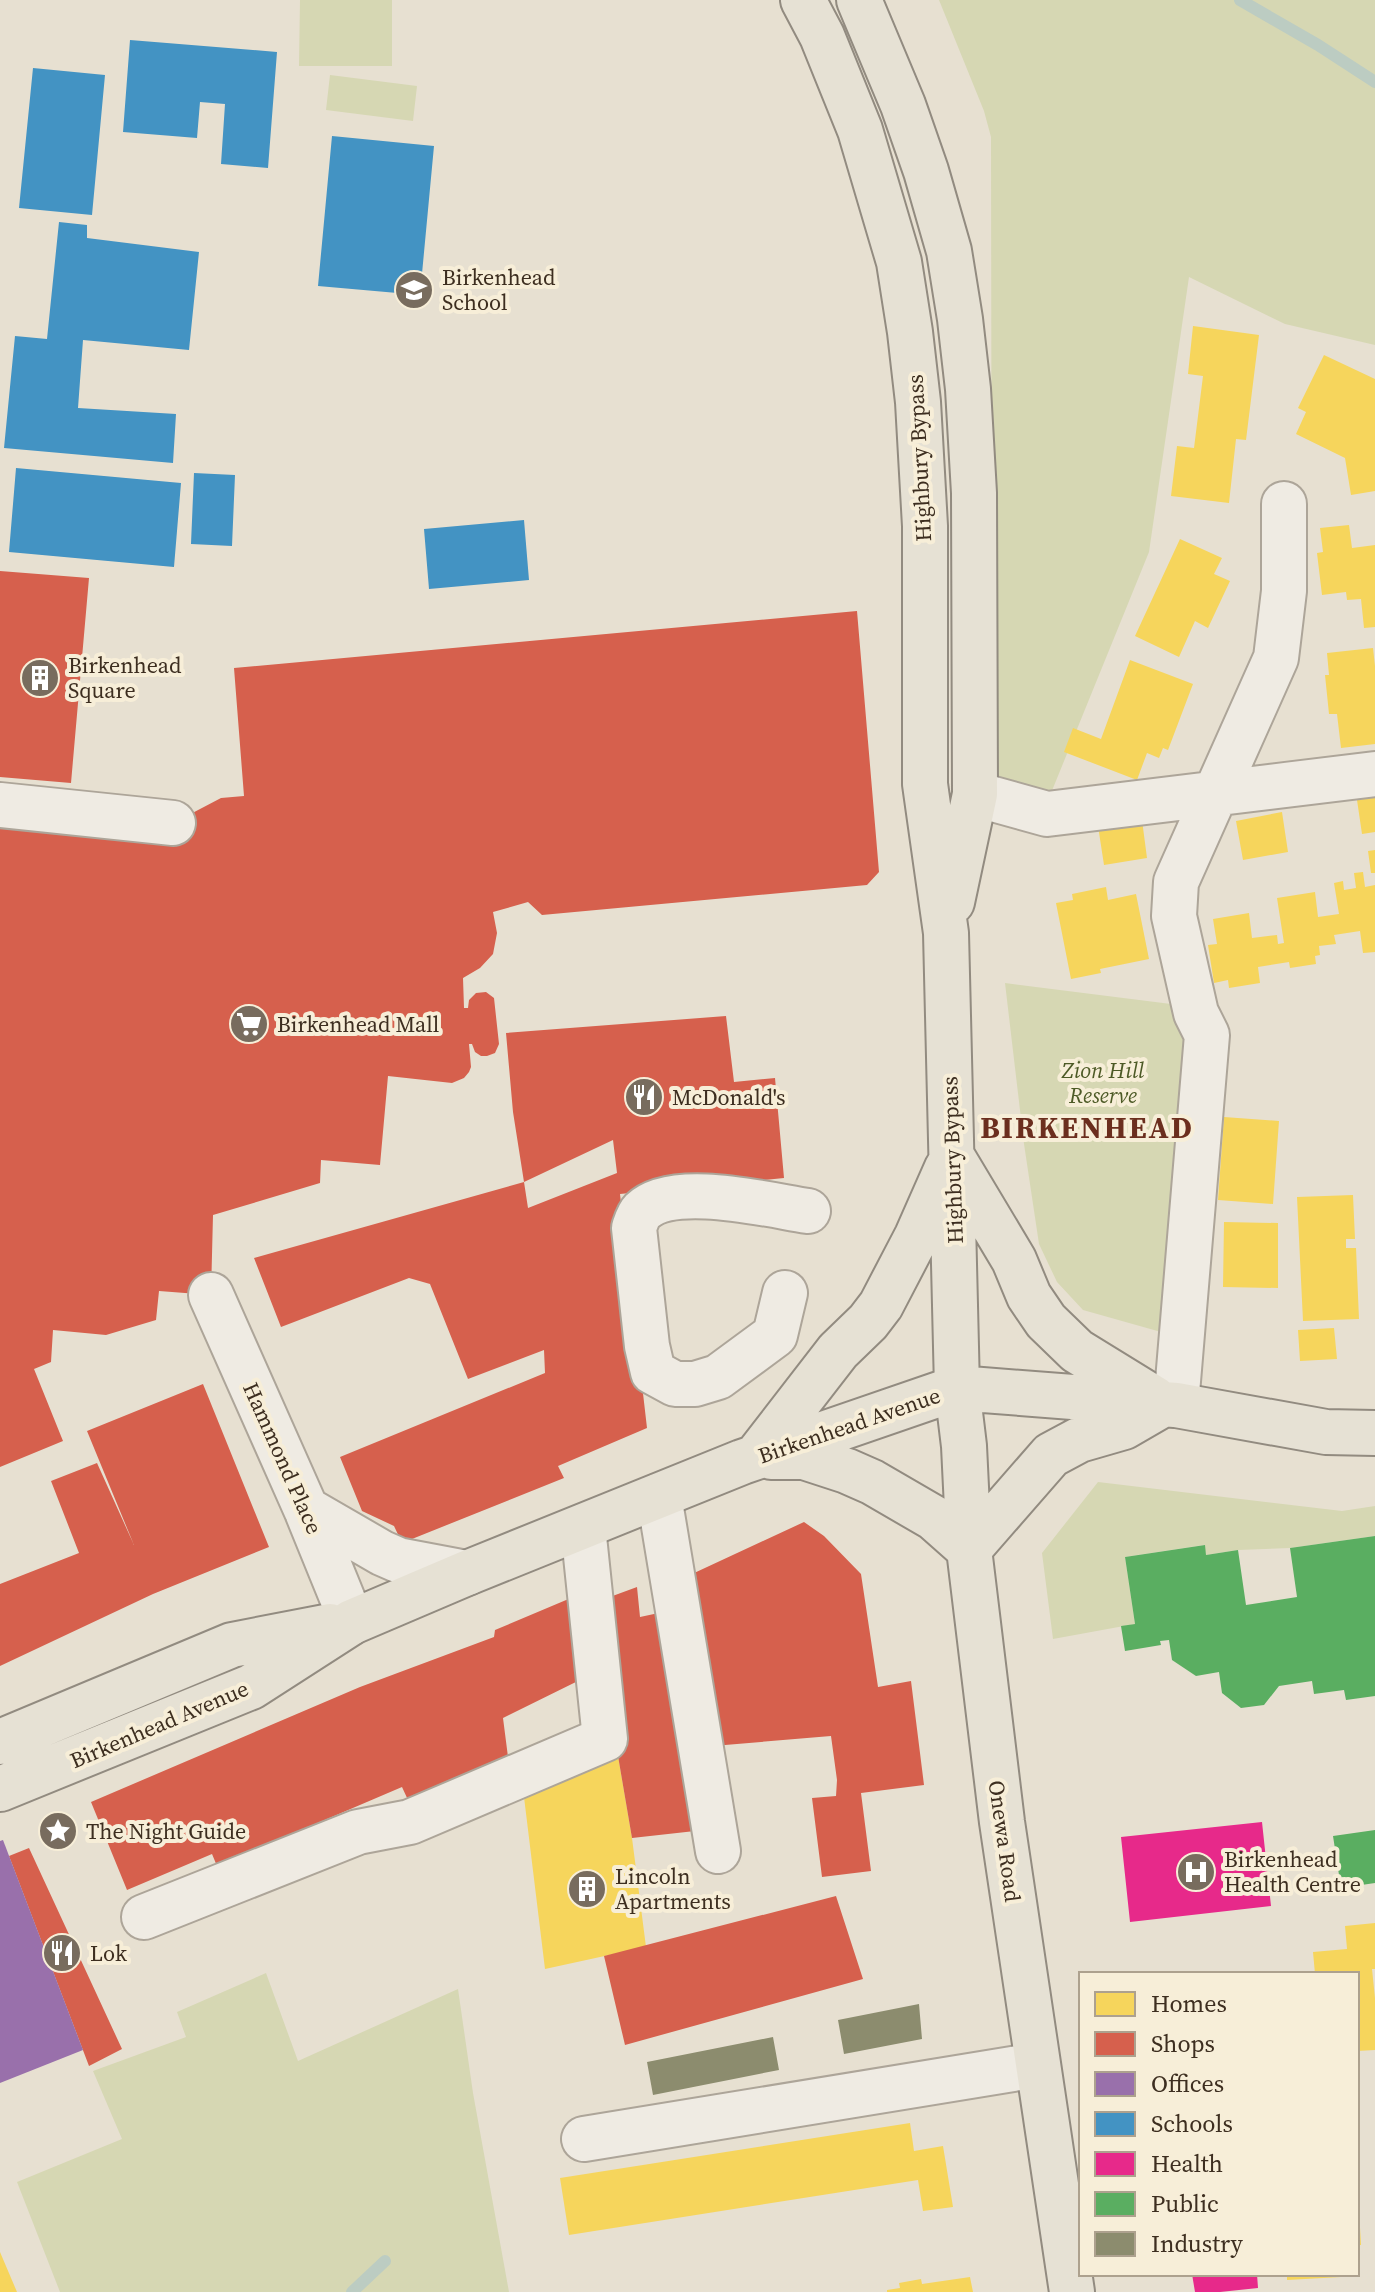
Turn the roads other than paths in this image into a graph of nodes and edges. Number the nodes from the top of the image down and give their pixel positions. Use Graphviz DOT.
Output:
graph roads {
  1 [pos="803,0"];
  2 [pos="859,0"];
  3 [pos="1284,504"];
  4 [pos="1375,774"];
  5 [pos="1216,793"];
  6 [pos="975,794"];
  7 [pos="0,805"];
  8 [pos="173,823"];
  9 [pos="946,933"];
  10 [pos="952,1157"];
  11 [pos="808,1211"];
  12 [pos="785,1293"];
  13 [pos="211,1295"];
  14 [pos="957,1388"];
  15 [pos="1170,1404"];
  16 [pos="1375,1433"];
  17 [pos="756,1457"];
  18 [pos="659,1496"];
  19 [pos="306,1509"];
  20 [pos="583,1527"];
  21 [pos="969,1549"];
  22 [pos="467,1573"];
  23 [pos="352,1622"];
  24 [pos="0,1742"];
  25 [pos="0,1789"];
  26 [pos="718,1851"];
  27 [pos="144,1917"];
  28 [pos="1037,2065"];
  29 [pos="584,2139"];
  30 [pos="1072,2292"];
  1 -- 9 [label="main road, Highbury Bypass"];
  2 -- 6 [label="main road, Highbury Bypass"];
  3 -- 5 [label="street"];
  4 -- 5 [label="street"];
  5 -- 6 [label="street"];
  5 -- 15 [label="street"];
  6 -- 9 [label="main road, Highbury Bypass"];
  7 -- 8 [label="street"];
  9 -- 10 [label="main road, Highbury Bypass"];
  10 -- 14 [label="main road, Highbury Bypass"];
  10 -- 15 [label="main road"];
  10 -- 17 [label="main road"];
  11 -- 12 [label="street"];
  13 -- 19 [label="street, Hammond Place"];
  14 -- 15 [label="main road, Birkenhead Avenue"];
  14 -- 17 [label="main road, Birkenhead Avenue"];
  14 -- 21 [label="main road, Onewa Road"];
  15 -- 16 [label="main road, Birkenhead Avenue"];
  15 -- 21 [label="main road"];
  17 -- 18 [label="main road, Birkenhead Avenue"];
  17 -- 21 [label="main road"];
  18 -- 20 [label="main road, Birkenhead Avenue"];
  18 -- 26 [label="street"];
  19 -- 22 [label="street"];
  19 -- 23 [label="street, Hammond Place"];
  20 -- 22 [label="main road, Birkenhead Avenue"];
  20 -- 27 [label="street"];
  21 -- 28 [label="main road, Onewa Road"];
  22 -- 23 [label="main road, Birkenhead Avenue"];
  23 -- 24 [label="main road, Birkenhead Avenue"];
  23 -- 25 [label="main road, Birkenhead Avenue"];
  28 -- 29 [label="street"];
  28 -- 30 [label="main road, Onewa Road"];
}
